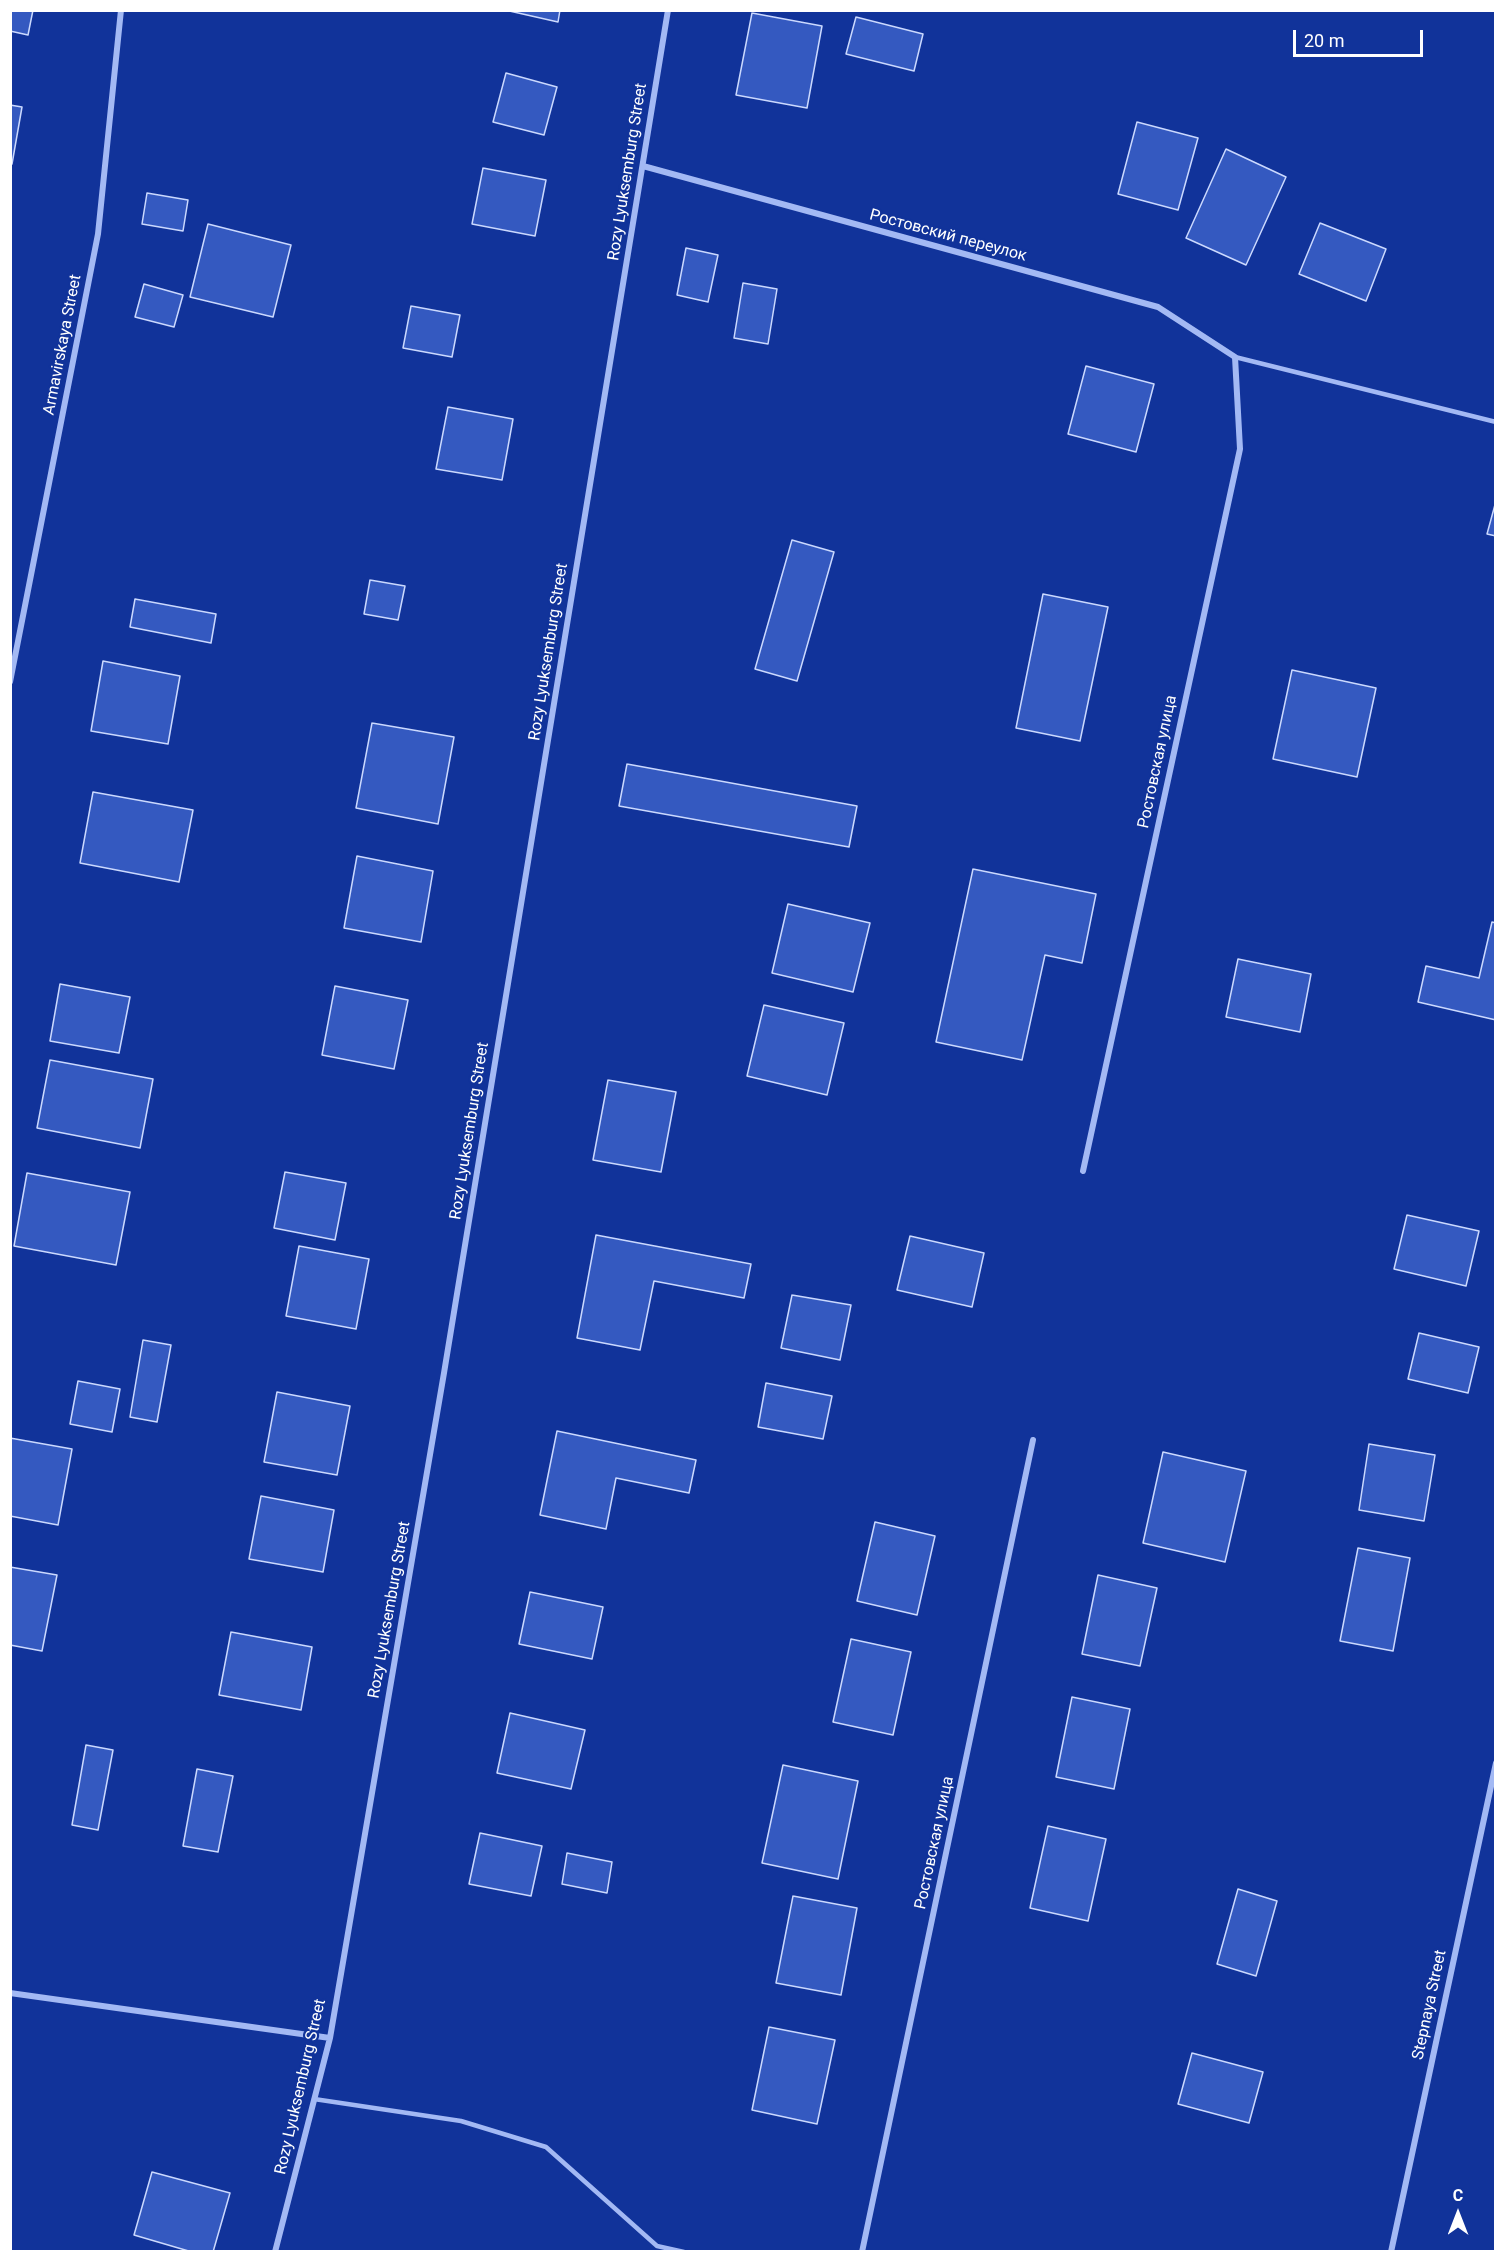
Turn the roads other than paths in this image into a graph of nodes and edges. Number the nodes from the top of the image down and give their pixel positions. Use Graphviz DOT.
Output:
graph roads {
  1 [pos="121,10"];
  2 [pos="668,10"];
  3 [pos="643,166"];
  4 [pos="1235,357"];
  5 [pos="1496,422"];
  6 [pos="10,682"];
  7 [pos="1083,1171"];
  8 [pos="1033,1440"];
  9 [pos="1496,1763"];
  10 [pos="10,1994"];
  11 [pos="330,2038"];
  12 [pos="314,2099"];
  13 [pos="275,2252"];
  14 [pos="684,2252"];
  15 [pos="862,2252"];
  16 [pos="1391,2252"];
  1 -- 6 [label="street, Armavirskaya Street"];
  2 -- 3 [label="street, Rozy Lyuksemburg Street"];
  3 -- 4 [label="street, Ростовский переулок"];
  3 -- 11 [label="street, Rozy Lyuksemburg Street"];
  4 -- 5 [label="lane"];
  4 -- 7 [label="street, Ростовская улица"];
  8 -- 15 [label="street, Ростовская улица"];
  9 -- 16 [label="street, Stepnaya Street"];
  10 -- 11 [label="street"];
  11 -- 12 [label="street, Rozy Lyuksemburg Street"];
  12 -- 13 [label="street, Rozy Lyuksemburg Street"];
  12 -- 14 [label="lane"];
}
